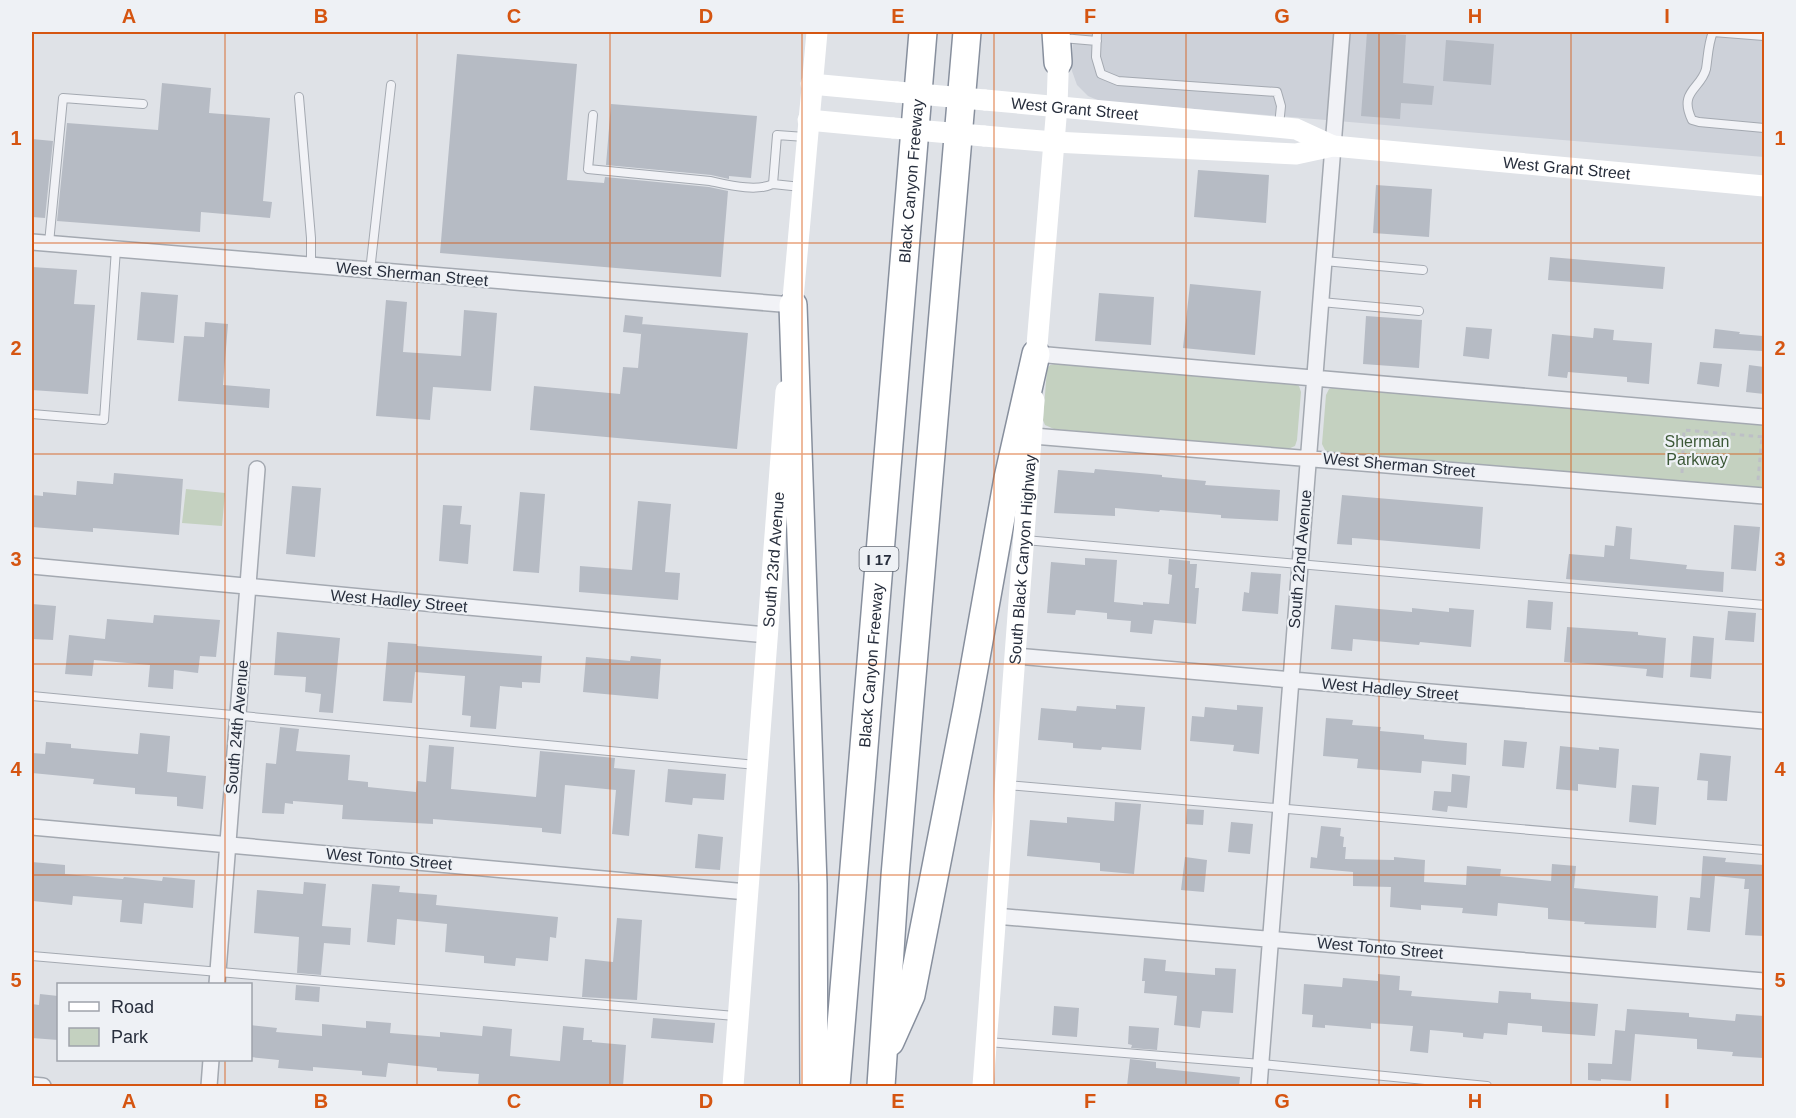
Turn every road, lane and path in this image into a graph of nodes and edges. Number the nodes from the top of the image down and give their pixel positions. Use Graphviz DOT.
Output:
graph roads {
  1 [pos="817,32"];
  2 [pos="923,32"];
  3 [pos="967,32"];
  4 [pos="1097,32"];
  5 [pos="1342,32"];
  6 [pos="1764,36"];
  7 [pos="1059,41"];
  8 [pos="1097,41"];
  9 [pos="811,84"];
  10 [pos="391,85"];
  11 [pos="299,97"];
  12 [pos="143,104"];
  13 [pos="1057,106"];
  14 [pos="593,115"];
  15 [pos="1279,127"];
  16 [pos="1764,128"];
  17 [pos="808,129"];
  18 [pos="1054,142"];
  19 [pos="1333,146"];
  20 [pos="773,184"];
  21 [pos="1764,186"];
  22 [pos="803,187"];
  23 [pos="32,242"];
  24 [pos="49,243"];
  25 [pos="116,249"];
  26 [pos="1324,261"];
  27 [pos="311,266"];
  28 [pos="1423,270"];
  29 [pos="370,271"];
  30 [pos="1321,302"];
  31 [pos="793,306"];
  32 [pos="1419,311"];
  33 [pos="1036,354"];
  34 [pos="1315,379"];
  35 [pos="32,414"];
  36 [pos="1764,417"];
  37 [pos="1033,436"];
  38 [pos="1763,437"];
  39 [pos="1308,457"];
  40 [pos="257,469"];
  41 [pos="1692,474"];
  42 [pos="1764,480"];
  43 [pos="1764,496"];
  44 [pos="1024,540"];
  45 [pos="1300,564"];
  46 [pos="32,566"];
  47 [pos="249,586"];
  48 [pos="1764,605"];
  49 [pos="766,635"];
  50 [pos="1015,656"];
  51 [pos="1291,680"];
  52 [pos="32,696"];
  53 [pos="237,714"];
  54 [pos="1764,721"];
  55 [pos="757,765"];
  56 [pos="1005,785"];
  57 [pos="1281,808"];
  58 [pos="32,827"];
  59 [pos="227,844"];
  60 [pos="1764,850"];
  61 [pos="747,892"];
  62 [pos="995,916"];
  63 [pos="1270,939"];
  64 [pos="32,956"];
  65 [pos="218,979"];
  66 [pos="1764,981"];
  67 [pos="738,1016"];
  68 [pos="986,1042"];
  69 [pos="884,1057"];
  70 [pos="211,1061"];
  71 [pos="1261,1064"];
  72 [pos="32,1085"];
  73 [pos="43,1086"];
  74 [pos="209,1086"];
  75 [pos="733,1086"];
  76 [pos="814,1086"];
  77 [pos="836,1086"];
  78 [pos="881,1086"];
  79 [pos="983,1086"];
  80 [pos="1259,1086"];
  81 [pos="1487,1086"];
  1 -- 9 [label="main road, South 23rd Avenue"];
  2 -- 77 [label="highway, Black Canyon Freeway / I 17"];
  3 -- 69 [label="highway, I 17"];
  4 -- 8 [label="lane"];
  5 -- 19 [label="street, South 22nd Avenue"];
  6 -- 16 [label="lane"];
  7 -- 8 [label="lane"];
  7 -- 13 [label="main road, South Black Canyon Highway"];
  8 -- 15 [label="lane"];
  9 -- 13 [label="main road, West Grant Street, bridge"];
  9 -- 17 [label="main road, South 23rd Avenue"];
  10 -- 29 [label="lane"];
  11 -- 27 [label="lane"];
  12 -- 24 [label="lane"];
  13 -- 15 [label="main road, West Grant Street"];
  13 -- 18 [label="main road, South Black Canyon Highway"];
  14 -- 20 [label="lane"];
  15 -- 19 [label="main road, West Grant Street"];
  17 -- 18 [label="main road, West Grant Street, bridge"];
  17 -- 20 [label="lane"];
  17 -- 22 [label="main road, South 23rd Avenue"];
  18 -- 19 [label="main road, West Grant Street"];
  18 -- 33 [label="main road, South Black Canyon Highway"];
  19 -- 21 [label="main road, West Grant Street"];
  19 -- 26 [label="street, South 22nd Avenue"];
  20 -- 22 [label="lane"];
  22 -- 31 [label="main road, South 23rd Avenue"];
  23 -- 24 [label="street, West Sherman Street"];
  24 -- 25 [label="street, West Sherman Street"];
  25 -- 27 [label="street, West Sherman Street"];
  25 -- 35 [label="lane"];
  26 -- 28 [label="lane"];
  26 -- 30 [label="street, South 22nd Avenue"];
  27 -- 29 [label="street, West Sherman Street"];
  29 -- 31 [label="street, West Sherman Street"];
  30 -- 32 [label="lane"];
  30 -- 34 [label="street, South 22nd Avenue"];
  31 -- 49 [label="main road, South 23rd Avenue"];
  31 -- 76 [label="highway"];
  33 -- 34 [label="street"];
  33 -- 37 [label="main road, South Black Canyon Highway"];
  33 -- 69 [label="highway"];
  34 -- 36 [label="street"];
  34 -- 39 [label="street, South 22nd Avenue"];
  37 -- 39 [label="street, West Sherman Street"];
  37 -- 44 [label="main road, South Black Canyon Highway"];
  38 -- 41 [label="path"];
  38 -- 42 [label="path"];
  39 -- 43 [label="street, West Sherman Street"];
  39 -- 45 [label="street, South 22nd Avenue"];
  40 -- 47 [label="street, South 24th Avenue"];
  44 -- 45 [label="lane"];
  44 -- 50 [label="main road, South Black Canyon Highway"];
  45 -- 48 [label="lane"];
  45 -- 51 [label="street, South 22nd Avenue"];
  46 -- 47 [label="street, West Hadley Street"];
  47 -- 49 [label="street, West Hadley Street"];
  47 -- 53 [label="street, South 24th Avenue"];
  49 -- 55 [label="main road, South 23rd Avenue"];
  50 -- 51 [label="street, West Hadley Street"];
  50 -- 56 [label="main road, South Black Canyon Highway"];
  51 -- 54 [label="street, West Hadley Street"];
  51 -- 57 [label="street, South 22nd Avenue"];
  52 -- 53 [label="lane"];
  53 -- 55 [label="lane"];
  53 -- 59 [label="street, South 24th Avenue"];
  55 -- 61 [label="main road, South 23rd Avenue"];
  56 -- 57 [label="lane"];
  56 -- 62 [label="main road, South Black Canyon Highway"];
  57 -- 60 [label="lane"];
  57 -- 63 [label="street, South 22nd Avenue"];
  58 -- 59 [label="street, West Tonto Street"];
  59 -- 61 [label="street, West Tonto Street"];
  59 -- 65 [label="street, South 24th Avenue"];
  61 -- 67 [label="main road, South 23rd Avenue"];
  62 -- 63 [label="street, West Tonto Street"];
  62 -- 68 [label="main road, South Black Canyon Highway"];
  63 -- 66 [label="street, West Tonto Street"];
  63 -- 71 [label="street, South 22nd Avenue"];
  64 -- 65 [label="lane"];
  65 -- 67 [label="lane"];
  67 -- 75 [label="main road, South 23rd Avenue"];
  68 -- 71 [label="lane"];
  68 -- 79 [label="main road, South Black Canyon Highway"];
  69 -- 78 [label="highway, I 17"];
  70 -- 74 [label="street"];
  71 -- 80 [label="street, South 22nd Avenue"];
  71 -- 81 [label="lane"];
  72 -- 73 [label="street"];
}
